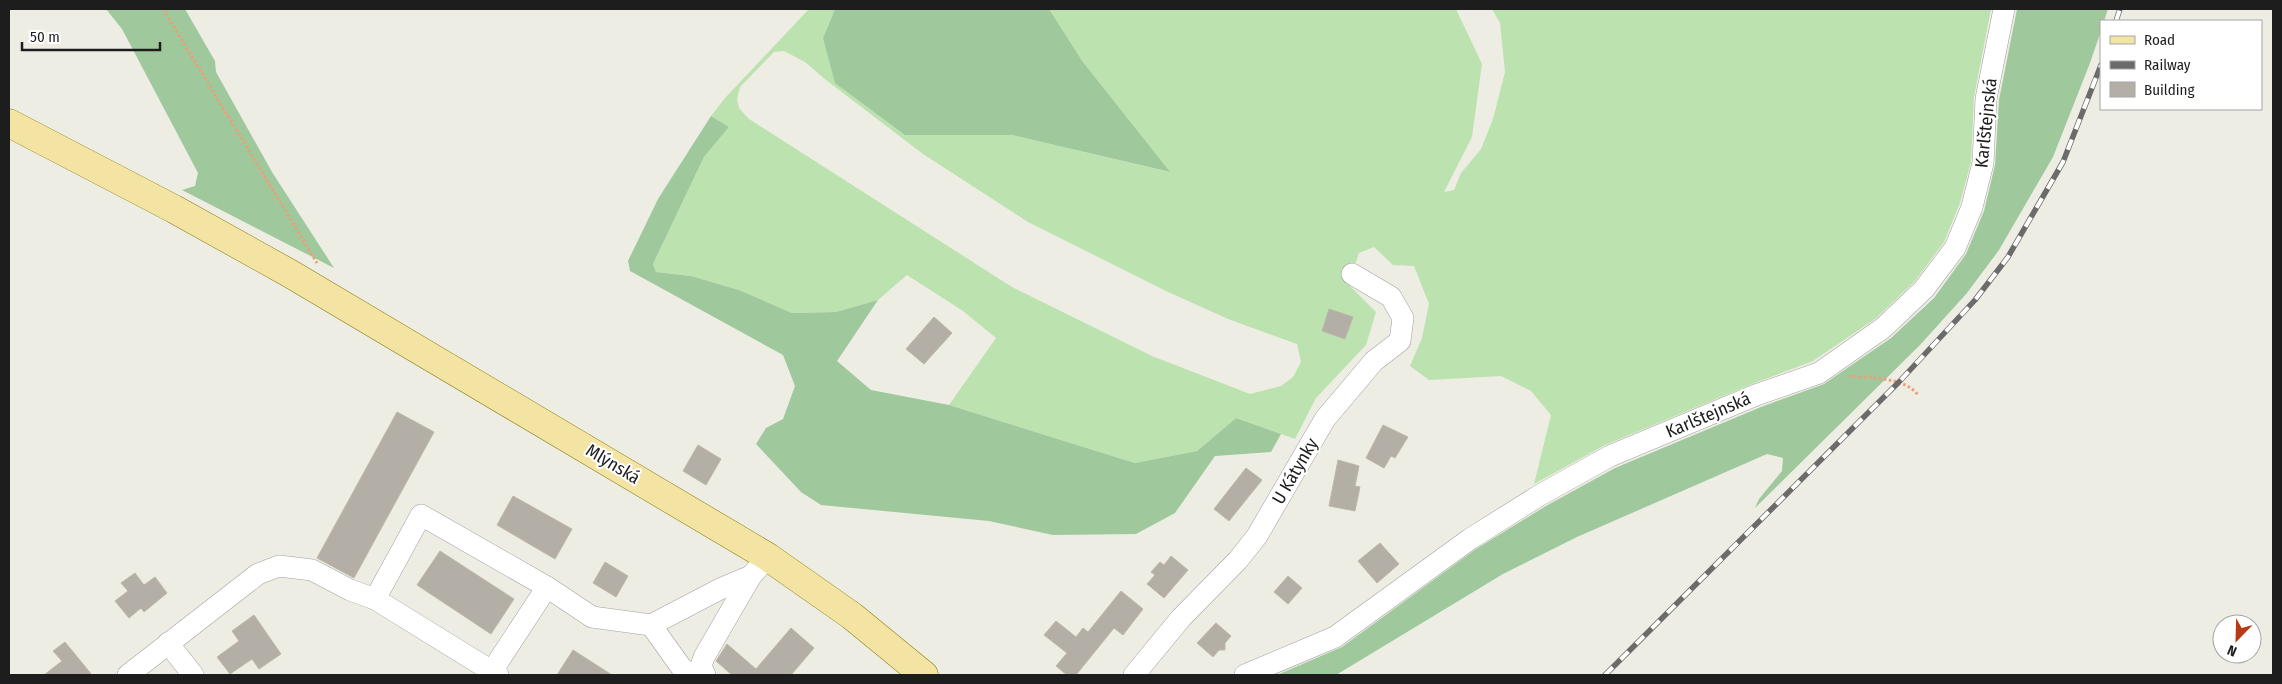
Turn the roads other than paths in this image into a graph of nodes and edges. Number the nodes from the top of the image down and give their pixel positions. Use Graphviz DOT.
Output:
graph roads {
  1 [pos="2001,17"];
  2 [pos="9,123"];
  3 [pos="1352,274"];
  4 [pos="760,567"];
  5 [pos="547,587"];
  6 [pos="375,600"];
  7 [pos="651,626"];
  8 [pos="168,643"];
  9 [pos="495,673"];
  10 [pos="128,675"];
  11 [pos="192,675"];
  12 [pos="689,675"];
  13 [pos="705,675"];
  14 [pos="924,675"];
  15 [pos="1134,675"];
  16 [pos="1245,675"];
  1 -- 16 [label="street, Karlštejnská"];
  2 -- 4 [label="main road, Mlýnská"];
  3 -- 15 [label="street, U Kátynky"];
  4 -- 7 [label="street"];
  4 -- 13 [label="street"];
  4 -- 14 [label="main road, Mlýnská"];
  5 -- 6 [label="street"];
  5 -- 7 [label="street"];
  5 -- 9 [label="street"];
  6 -- 8 [label="street"];
  6 -- 9 [label="street"];
  7 -- 12 [label="street"];
  8 -- 10 [label="street"];
  8 -- 11 [label="street"];
}
